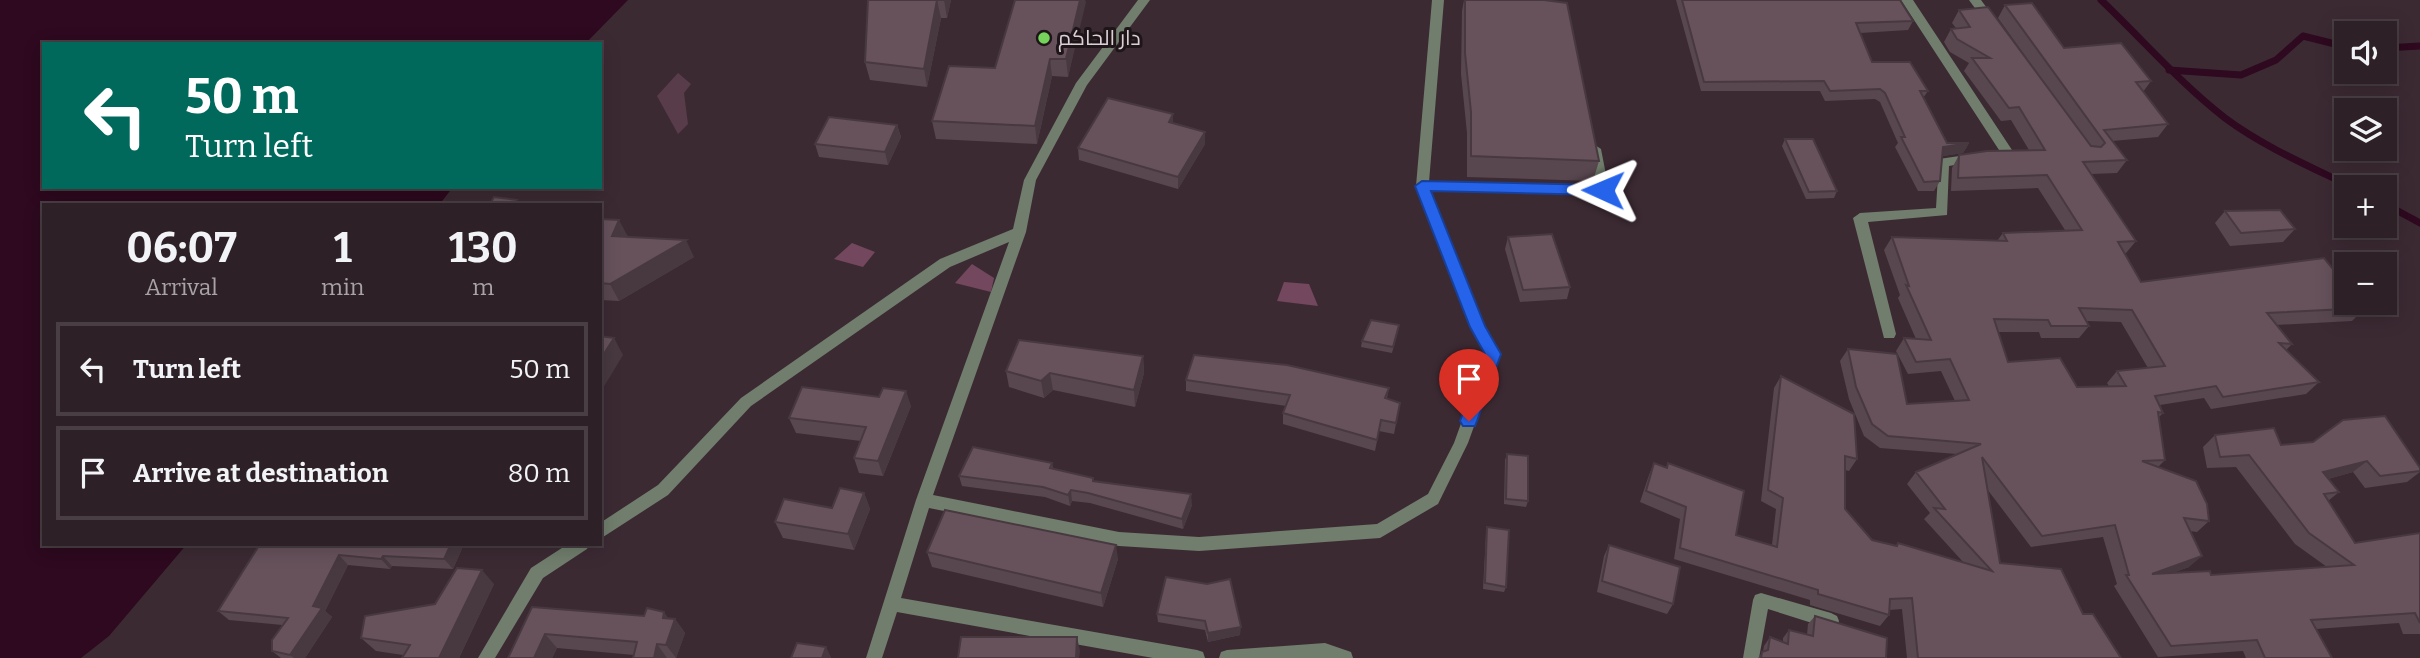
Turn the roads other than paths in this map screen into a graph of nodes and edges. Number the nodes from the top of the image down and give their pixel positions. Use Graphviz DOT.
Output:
graph roads {
  1 [pos="1143,0"];
  2 [pos="1438,0"];
  3 [pos="1907,0"];
  4 [pos="1975,0"];
  5 [pos="1997,31"];
  6 [pos="1592,137"];
  7 [pos="1422,186"];
  8 [pos="1019,232"];
  9 [pos="1889,334"];
  10 [pos="924,500"];
  11 [pos="602,531"];
  12 [pos="578,546"];
  13 [pos="893,604"];
  14 [pos="1853,628"];
  15 [pos="486,658"];
  16 [pos="874,658"];
  17 [pos="1197,658"];
  18 [pos="1227,658"];
  19 [pos="1345,658"];
  20 [pos="1751,658"];
  1 -- 8 [label="street"];
  2 -- 7 [label="street"];
  3 -- 9 [label="street"];
  4 -- 5 [label="street"];
  6 -- 7 [label="street"];
  7 -- 10 [label="street"];
  8 -- 10 [label="street"];
  8 -- 11 [label="street"];
  10 -- 13 [label="street"];
  12 -- 15 [label="street"];
  13 -- 16 [label="street"];
  13 -- 17 [label="street"];
  14 -- 20 [label="street"];
  18 -- 19 [label="street"];
}
